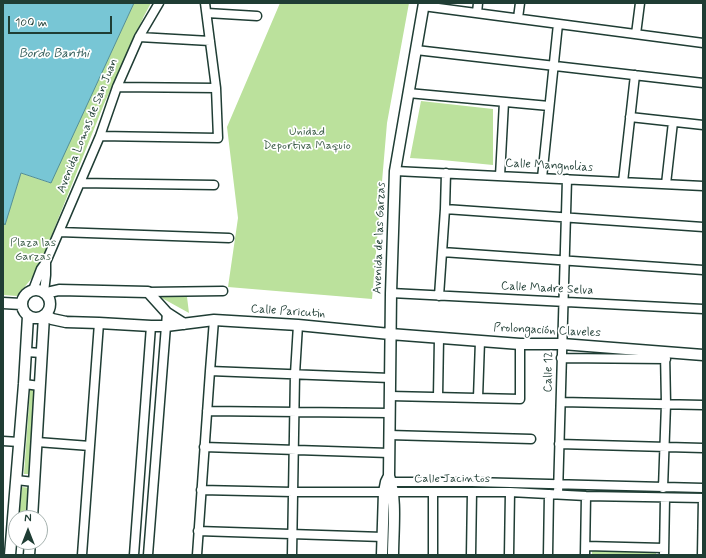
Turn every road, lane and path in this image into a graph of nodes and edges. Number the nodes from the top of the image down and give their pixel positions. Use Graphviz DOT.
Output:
graph roads {
  1 [pos="159,3"];
  2 [pos="205,3"];
  3 [pos="478,3"];
  4 [pos="520,3"];
  5 [pos="640,3"];
  6 [pos="424,4"];
  7 [pos="206,13"];
  8 [pos="477,13"];
  9 [pos="257,16"];
  10 [pos="518,18"];
  11 [pos="558,24"];
  12 [pos="636,34"];
  13 [pos="139,37"];
  14 [pos="210,41"];
  15 [pos="703,43"];
  16 [pos="416,50"];
  17 [pos="553,66"];
  18 [pos="636,75"];
  19 [pos="703,83"];
  20 [pos="117,87"];
  21 [pos="216,88"];
  22 [pos="408,93"];
  23 [pos="504,102"];
  24 [pos="549,106"];
  25 [pos="630,117"];
  26 [pos="673,122"];
  27 [pos="703,125"];
  28 [pos="100,136"];
  29 [pos="395,171"];
  30 [pos="446,173"];
  31 [pos="500,176"];
  32 [pos="542,178"];
  33 [pos="566,179"];
  34 [pos="623,182"];
  35 [pos="80,183"];
  36 [pos="666,184"];
  37 [pos="214,185"];
  38 [pos="703,186"];
  39 [pos="445,209"];
  40 [pos="565,218"];
  41 [pos="703,227"];
  42 [pos="59,232"];
  43 [pos="229,238"];
  44 [pos="442,252"];
  45 [pos="564,260"];
  46 [pos="46,262"];
  47 [pos="703,270"];
  48 [pos="33,290"];
  49 [pos="223,291"];
  50 [pos="148,292"];
  51 [pos="45,293"];
  52 [pos="391,294"];
  53 [pos="439,296"];
  54 [pos="563,302"];
  55 [pos="3,303"];
  56 [pos="21,304"];
  57 [pos="703,309"];
  58 [pos="167,313"];
  59 [pos="45,315"];
  60 [pos="28,316"];
  61 [pos="214,320"];
  62 [pos="99,323"];
  63 [pos="184,324"];
  64 [pos="298,325"];
  65 [pos="151,326"];
  66 [pos="166,326"];
  67 [pos="390,334"];
  68 [pos="439,338"];
  69 [pos="480,341"];
  70 [pos="520,344"];
  71 [pos="562,344"];
  72 [pos="26,352"];
  73 [pos="42,353"];
  74 [pos="703,355"];
  75 [pos="666,356"];
  76 [pos="561,358"];
  77 [pos="210,371"];
  78 [pos="296,374"];
  79 [pos="390,378"];
  80 [pos="24,384"];
  81 [pos="40,386"];
  82 [pos="390,396"];
  83 [pos="438,397"];
  84 [pos="478,398"];
  85 [pos="561,402"];
  86 [pos="666,404"];
  87 [pos="703,405"];
  88 [pos="207,411"];
  89 [pos="295,412"];
  90 [pos="389,413"];
  91 [pos="389,435"];
  92 [pos="530,439"];
  93 [pos="3,441"];
  94 [pos="19,442"];
  95 [pos="37,442"];
  96 [pos="560,444"];
  97 [pos="90,446"];
  98 [pos="204,447"];
  99 [pos="664,447"];
  100 [pos="703,448"];
  101 [pos="294,450"];
  102 [pos="389,453"];
  103 [pos="16,480"];
  104 [pos="34,482"];
  105 [pos="558,484"];
  106 [pos="389,485"];
  107 [pos="663,488"];
  108 [pos="703,488"];
  109 [pos="201,490"];
  110 [pos="293,492"];
  111 [pos="433,492"];
  112 [pos="472,492"];
  113 [pos="510,492"];
  114 [pos="549,494"];
  115 [pos="558,494"];
  116 [pos="586,496"];
  117 [pos="665,498"];
  118 [pos="703,498"];
  119 [pos="32,510"];
  120 [pos="198,531"];
  121 [pos="292,534"];
  122 [pos="383,537"];
  123 [pos="586,546"];
  124 [pos="664,552"];
  125 [pos="10,555"];
  126 [pos="82,555"];
  127 [pos="134,555"];
  128 [pos="148,555"];
  129 [pos="197,555"];
  130 [pos="292,555"];
  131 [pos="382,555"];
  132 [pos="393,555"];
  133 [pos="433,555"];
  134 [pos="471,555"];
  135 [pos="509,555"];
  136 [pos="548,555"];
  137 [pos="586,555"];
  138 [pos="702,555"];
  1 -- 13 [label="street, Avenida Lomas de San Juan"];
  2 -- 7 [label="street"];
  3 -- 8 [label="street"];
  4 -- 10 [label="street"];
  5 -- 12 [label="street"];
  6 -- 8 [label="street"];
  6 -- 16 [label="street, Avenida de las Garzas"];
  7 -- 9 [label="street"];
  7 -- 14 [label="street"];
  8 -- 10 [label="street"];
  10 -- 11 [label="street"];
  11 -- 12 [label="street"];
  11 -- 17 [label="street"];
  12 -- 15 [label="street"];
  13 -- 14 [label="street"];
  13 -- 20 [label="street, Avenida Lomas de San Juan"];
  14 -- 21 [label="street"];
  16 -- 17 [label="street"];
  16 -- 22 [label="street, Avenida de las Garzas"];
  17 -- 18 [label="street"];
  17 -- 24 [label="street"];
  18 -- 19 [label="street"];
  18 -- 25 [label="street"];
  20 -- 21 [label="street"];
  20 -- 28 [label="street, Avenida Lomas de San Juan"];
  21 -- 28 [label="street"];
  22 -- 23 [label="street"];
  22 -- 29 [label="street, Avenida de las Garzas"];
  23 -- 24 [label="street"];
  23 -- 31 [label="street"];
  24 -- 32 [label="street"];
  25 -- 26 [label="street"];
  25 -- 34 [label="street"];
  26 -- 27 [label="street"];
  26 -- 36 [label="street"];
  28 -- 35 [label="street, Avenida Lomas de San Juan"];
  29 -- 30 [label="street, Calle Mangnolias"];
  29 -- 52 [label="street, Avenida de las Garzas"];
  30 -- 31 [label="street, Calle Mangnolias"];
  30 -- 39 [label="street"];
  31 -- 32 [label="street, Calle Mangnolias"];
  32 -- 33 [label="street, Calle Mangnolias"];
  33 -- 34 [label="street, Calle Mangnolias"];
  33 -- 40 [label="street, Calle 12"];
  34 -- 36 [label="street, Calle Mangnolias"];
  35 -- 37 [label="street"];
  35 -- 42 [label="street, Avenida Lomas de San Juan"];
  36 -- 38 [label="street, Calle Mangnolias"];
  39 -- 40 [label="street"];
  39 -- 44 [label="street"];
  40 -- 41 [label="street"];
  40 -- 45 [label="street, Calle 12"];
  42 -- 43 [label="street"];
  42 -- 46 [label="street, Avenida Lomas de San Juan"];
  44 -- 45 [label="street"];
  44 -- 53 [label="street"];
  45 -- 47 [label="street"];
  45 -- 54 [label="street, Calle 12"];
  46 -- 48 [label="street, Avenida Lomas de San Juan"];
  46 -- 51 [label="street, Avenida Lomas de San Juan"];
  48 -- 51 [label="street"];
  48 -- 56 [label="street"];
  49 -- 50 [label="street"];
  50 -- 51 [label="street"];
  50 -- 58 [label="street"];
  51 -- 59 [label="street"];
  52 -- 53 [label="street, Calle Madre Selva"];
  52 -- 67 [label="street, Avenida de las Garzas"];
  53 -- 54 [label="street, Calle Madre Selva"];
  54 -- 57 [label="street, Calle Madre Selva"];
  54 -- 71 [label="street, Calle 12"];
  55 -- 56 [label="street"];
  56 -- 60 [label="street"];
  58 -- 63 [label="street"];
  58 -- 66 [label="street"];
  59 -- 60 [label="street"];
  59 -- 62 [label="street, Calle Paricutin"];
  59 -- 73 [label="street"];
  60 -- 72 [label="street"];
  61 -- 63 [label="street, Calle Paricutin"];
  61 -- 64 [label="street, Calle Paricutin"];
  61 -- 77 [label="street"];
  62 -- 65 [label="street, Calle Paricutin"];
  62 -- 97 [label="street"];
  63 -- 66 [label="street, Calle Paricutin"];
  64 -- 67 [label="street, Calle Paricutin"];
  64 -- 78 [label="street"];
  65 -- 66 [label="street, Calle Paricutin"];
  65 -- 127 [label="street"];
  66 -- 128 [label="street"];
  67 -- 68 [label="street, Prolongación Claveles"];
  67 -- 79 [label="street, Avenida de las Garzas"];
  68 -- 69 [label="street, Prolongación Claveles"];
  68 -- 83 [label="street"];
  69 -- 70 [label="street, Prolongación Claveles"];
  69 -- 84 [label="street"];
  70 -- 71 [label="street, Prolongación Claveles"];
  70 -- 84 [label="street"];
  71 -- 75 [label="street, Prolongación Claveles"];
  71 -- 76 [label="street, Calle 12"];
  72 -- 73 [label="street"];
  72 -- 80 [label="street"];
  73 -- 81 [label="street"];
  74 -- 75 [label="street, Prolongación Claveles"];
  75 -- 76 [label="street"];
  75 -- 86 [label="street"];
  76 -- 85 [label="street, Calle 12"];
  77 -- 78 [label="street"];
  77 -- 88 [label="street"];
  78 -- 79 [label="street"];
  78 -- 89 [label="street"];
  79 -- 82 [label="street, Avenida de las Garzas"];
  80 -- 81 [label="street"];
  80 -- 94 [label="street"];
  81 -- 95 [label="street"];
  82 -- 83 [label="street"];
  82 -- 90 [label="street, Avenida de las Garzas"];
  83 -- 84 [label="street"];
  85 -- 86 [label="street"];
  85 -- 96 [label="street, Calle 12"];
  86 -- 87 [label="street"];
  86 -- 99 [label="street"];
  88 -- 89 [label="street"];
  88 -- 98 [label="street"];
  89 -- 90 [label="street"];
  89 -- 101 [label="street"];
  90 -- 91 [label="street, Avenida de las Garzas"];
  91 -- 92 [label="street"];
  91 -- 102 [label="street, Avenida de las Garzas"];
  93 -- 94 [label="street"];
  94 -- 103 [label="street"];
  95 -- 97 [label="street"];
  95 -- 104 [label="street"];
  96 -- 99 [label="street"];
  96 -- 105 [label="street, Calle 12"];
  97 -- 126 [label="street"];
  98 -- 101 [label="street"];
  98 -- 109 [label="street"];
  99 -- 100 [label="street"];
  99 -- 107 [label="street"];
  101 -- 102 [label="street"];
  101 -- 110 [label="street"];
  102 -- 106 [label="street, Avenida de las Garzas"];
  103 -- 104 [label="street"];
  103 -- 125 [label="street"];
  104 -- 119 [label="street"];
  105 -- 106 [label="street, Calle Jacintos"];
  105 -- 107 [label="street, Calle Jacintos"];
  105 -- 115 [label="street, Calle 12"];
  106 -- 110 [label="street, Calle Jacintos"];
  106 -- 111 [label="street, Calle Jacintos"];
  106 -- 122 [label="street, Avenida de las Garzas"];
  106 -- 132 [label="street, Avenida de las Garzas"];
  107 -- 108 [label="street, Calle Jacintos"];
  109 -- 110 [label="street, Calle Jacintos"];
  109 -- 120 [label="street"];
  110 -- 121 [label="street"];
  111 -- 112 [label="street, Calle Jacintos"];
  111 -- 133 [label="street"];
  112 -- 113 [label="street, Calle Jacintos"];
  112 -- 134 [label="street"];
  113 -- 114 [label="street, Calle Jacintos"];
  113 -- 135 [label="street"];
  114 -- 115 [label="street, Calle Jacintos"];
  114 -- 136 [label="street"];
  115 -- 116 [label="street, Calle Jacintos"];
  116 -- 117 [label="street, Calle Jacintos"];
  116 -- 123 [label="street"];
  117 -- 118 [label="street, Calle Jacintos"];
  117 -- 124 [label="street"];
  118 -- 138 [label="street"];
  120 -- 121 [label="street"];
  120 -- 129 [label="street"];
  121 -- 122 [label="street"];
  121 -- 130 [label="street"];
  122 -- 131 [label="street, Avenida de las Garzas"];
  123 -- 124 [label="street"];
  123 -- 137 [label="street"];
}
